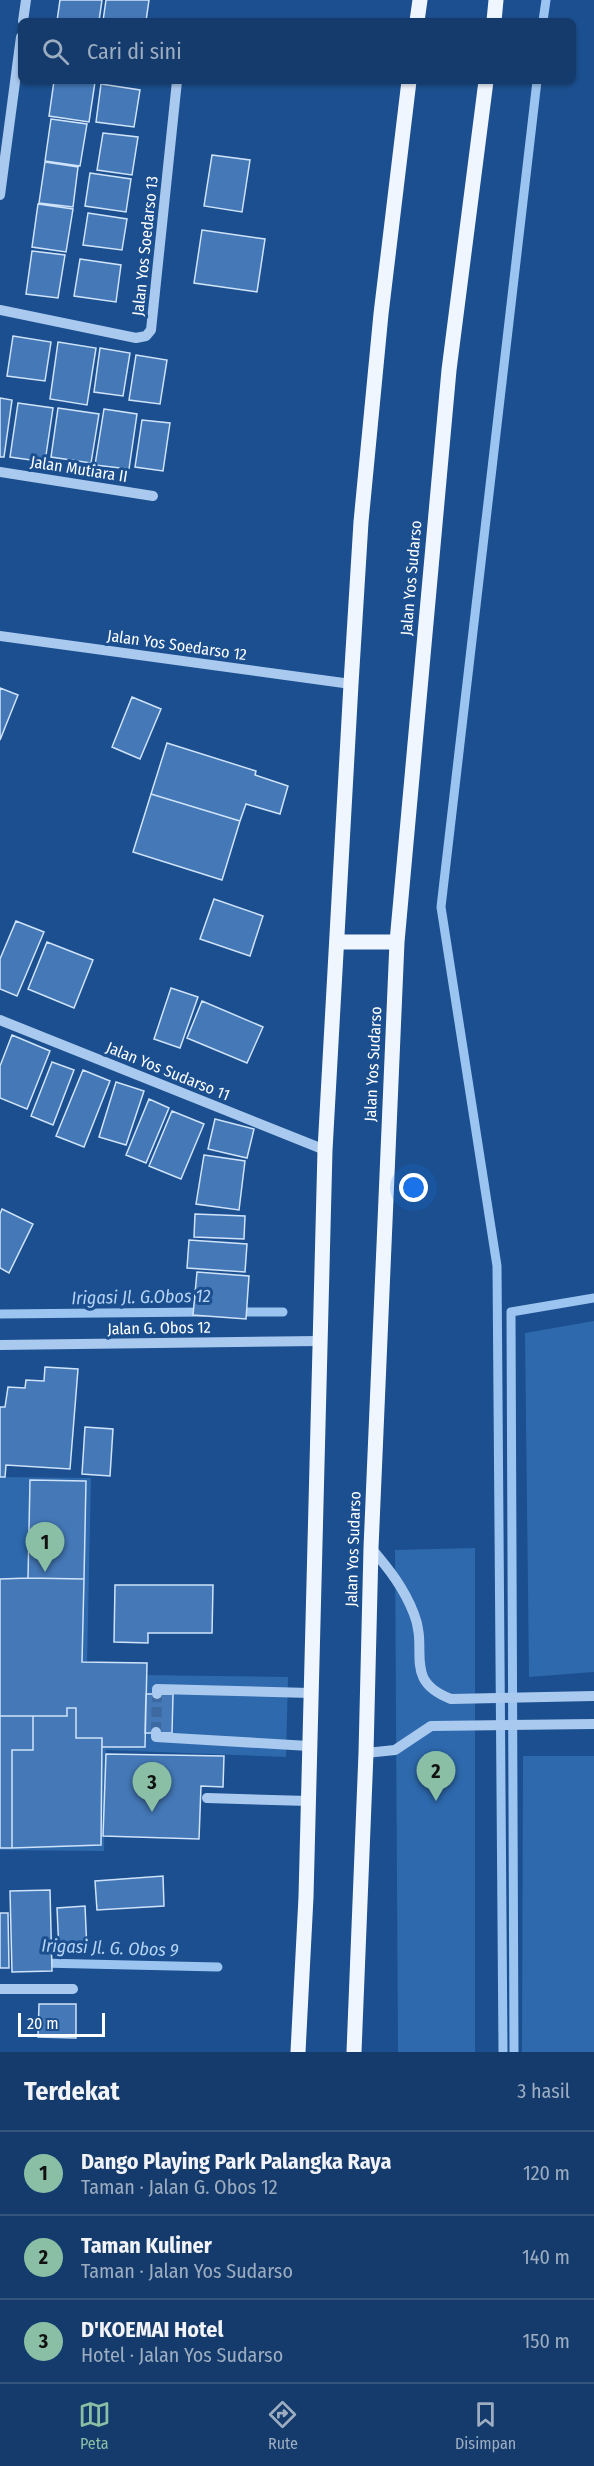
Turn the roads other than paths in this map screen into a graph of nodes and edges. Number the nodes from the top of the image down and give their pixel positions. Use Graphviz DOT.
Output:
graph roads {
  1 [pos="26,0"];
  2 [pos="420,0"];
  3 [pos="496,0"];
  4 [pos="23,18"];
  5 [pos="417,18"];
  6 [pos="494,18"];
  7 [pos="18,59"];
  8 [pos="177,84"];
  9 [pos="409,84"];
  10 [pos="486,84"];
  11 [pos="0,195"];
  12 [pos="0,310"];
  13 [pos="0,472"];
  14 [pos="153,496"];
  15 [pos="0,636"];
  16 [pos="351,684"];
  17 [pos="338,942"];
  18 [pos="398,942"];
  19 [pos="0,1020"];
  20 [pos="325,1150"];
  21 [pos="319,1341"];
  22 [pos="0,1345"];
  23 [pos="371,1548"];
  24 [pos="310,1693"];
  25 [pos="157,1694"];
  26 [pos="594,1696"];
  27 [pos="594,1724"];
  28 [pos="156,1732"];
  29 [pos="309,1746"];
  30 [pos="366,1754"];
  31 [pos="207,1798"];
  32 [pos="308,1801"];
  33 [pos="0,1989"];
  34 [pos="73,1989"];
  35 [pos="298,2052"];
  36 [pos="354,2052"];
  1 -- 4 [label="street"];
  2 -- 5 [label="main road"];
  3 -- 6 [label="main road"];
  7 -- 11 [label="street"];
  8 -- 12 [label="street, Jalan Yos Soedarso 13"];
  9 -- 16 [label="main road"];
  10 -- 18 [label="main road, Jalan Yos Sudarso"];
  13 -- 14 [label="street, Jalan Mutiara II"];
  15 -- 16 [label="street, Jalan Yos Soedarso 12"];
  16 -- 17 [label="main road"];
  17 -- 18 [label="main road"];
  17 -- 20 [label="main road"];
  18 -- 23 [label="main road, Jalan Yos Sudarso"];
  19 -- 20 [label="street, Jalan Yos Sudarso 11"];
  20 -- 21 [label="main road"];
  21 -- 22 [label="street, Jalan G. Obos 12"];
  21 -- 24 [label="main road"];
  23 -- 26 [label="street"];
  23 -- 30 [label="main road, Jalan Yos Sudarso"];
  24 -- 25 [label="street"];
  24 -- 29 [label="main road"];
  27 -- 30 [label="street"];
  28 -- 29 [label="street"];
  29 -- 32 [label="main road"];
  30 -- 36 [label="main road, Jalan Yos Sudarso"];
  31 -- 32 [label="street"];
  32 -- 35 [label="main road"];
  33 -- 34 [label="street"];
}
